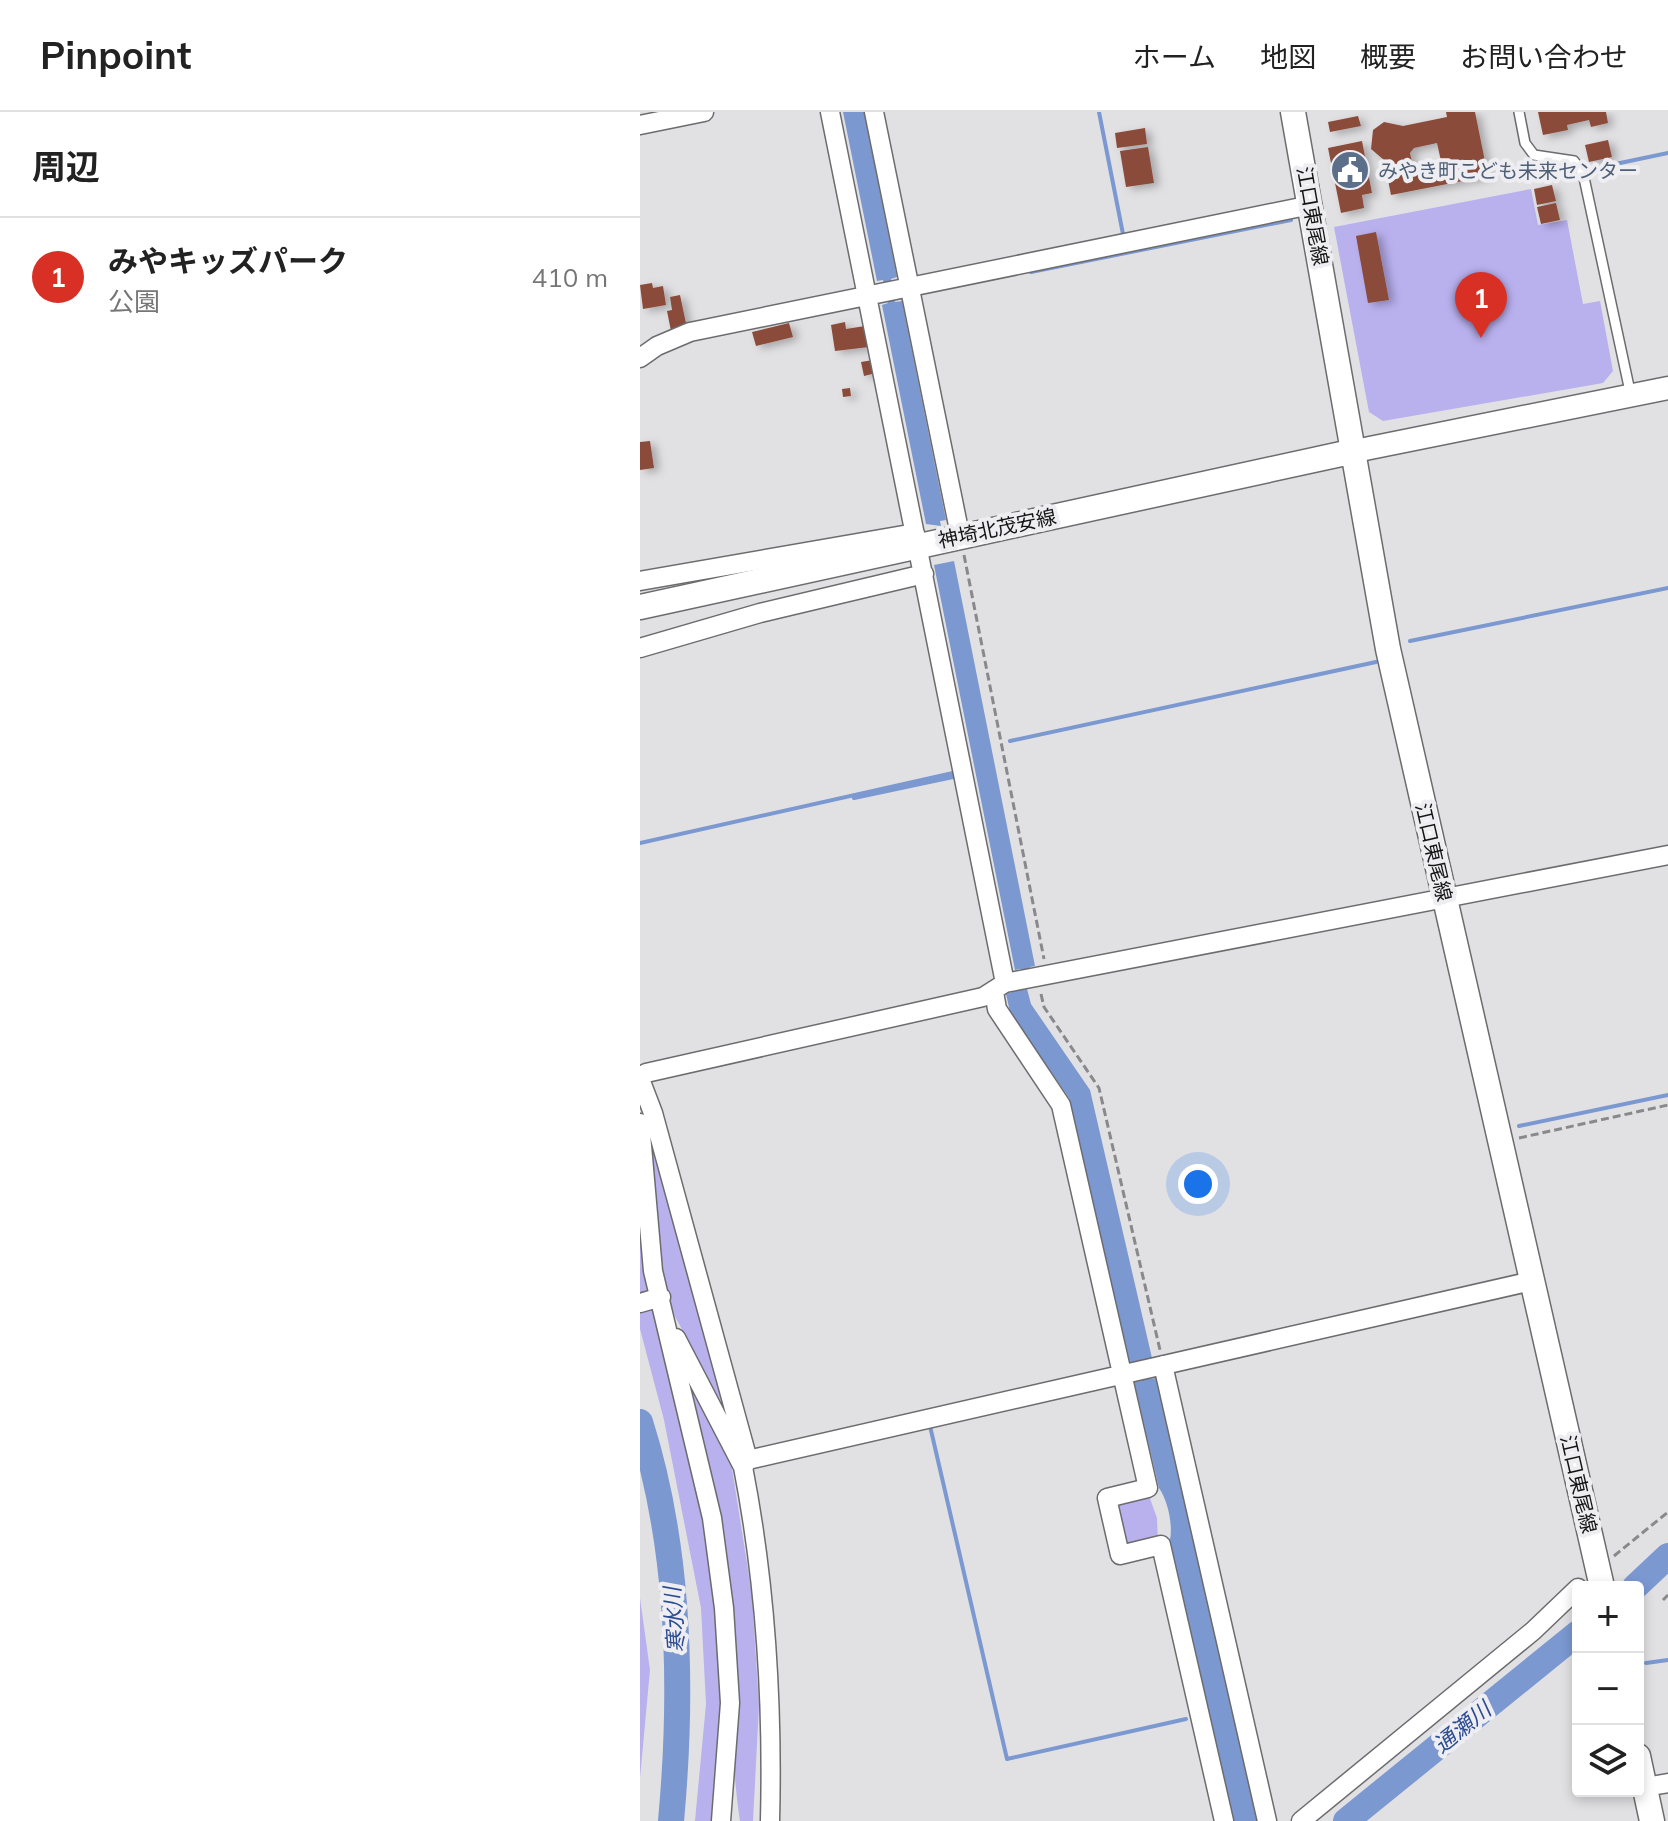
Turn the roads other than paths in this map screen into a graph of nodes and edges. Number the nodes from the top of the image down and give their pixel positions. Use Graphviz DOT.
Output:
graph roads {
  1 [pos="704,112"];
  2 [pos="830,112"];
  3 [pos="874,112"];
  4 [pos="1293,112"];
  5 [pos="1519,112"];
  6 [pos="640,125"];
  7 [pos="1311,205"];
  8 [pos="888,290"];
  9 [pos="640,358"];
  10 [pos="1668,388"];
  11 [pos="1631,396"];
  12 [pos="1355,451"];
  13 [pos="960,535"];
  14 [pos="917,539"];
  15 [pos="924,574"];
  16 [pos="640,581"];
  17 [pos="640,607"];
  18 [pos="640,648"];
  19 [pos="1668,855"];
  20 [pos="1445,900"];
  21 [pos="1017,982"];
  22 [pos="640,1079"];
  23 [pos="640,1123"];
  24 [pos="1532,1281"];
  25 [pos="654,1303"];
  26 [pos="1143,1370"];
  27 [pos="746,1464"];
  28 [pos="1591,1581"];
  29 [pos="1572,1597"];
  30 [pos="1644,1766"];
  31 [pos="1656,1785"];
  32 [pos="723,1789"];
  33 [pos="721,1821"];
  34 [pos="733,1821"];
  35 [pos="770,1821"];
  36 [pos="1224,1821"];
  37 [pos="1267,1821"];
  38 [pos="1301,1821"];
  39 [pos="1652,1821"];
  1 -- 6 [label="street"];
  2 -- 8 [label="street"];
  3 -- 8 [label="street"];
  4 -- 7 [label="main road, 江口東尾線"];
  5 -- 11 [label="lane"];
  7 -- 8 [label="street"];
  7 -- 12 [label="main road, 江口東尾線"];
  8 -- 9 [label="street"];
  8 -- 13 [label="street"];
  8 -- 14 [label="street"];
  10 -- 11 [label="street"];
  11 -- 12 [label="street"];
  12 -- 13 [label="main road, 神埼北茂安線"];
  12 -- 20 [label="main road, 江口東尾線"];
  13 -- 14 [label="main road, 神埼北茂安線"];
  14 -- 15 [label="street"];
  14 -- 16 [label="street"];
  14 -- 17 [label="main road, 神埼北茂安線"];
  15 -- 18 [label="street"];
  15 -- 21 [label="street"];
  19 -- 20 [label="street"];
  20 -- 21 [label="street"];
  20 -- 24 [label="main road, 江口東尾線"];
  21 -- 22 [label="street"];
  21 -- 26 [label="street"];
  22 -- 27 [label="street"];
  23 -- 25 [label="street"];
  24 -- 26 [label="street"];
  24 -- 28 [label="main road, 江口東尾線"];
  25 -- 27 [label="street"];
  25 -- 32 [label="street"];
  26 -- 27 [label="street"];
  26 -- 36 [label="street"];
  26 -- 37 [label="street"];
  27 -- 35 [label="street"];
  29 -- 38 [label="street"];
  30 -- 31 [label="main road"];
  31 -- 39 [label="main road"];
  32 -- 33 [label="street"];
  32 -- 34 [label="street"];
}
